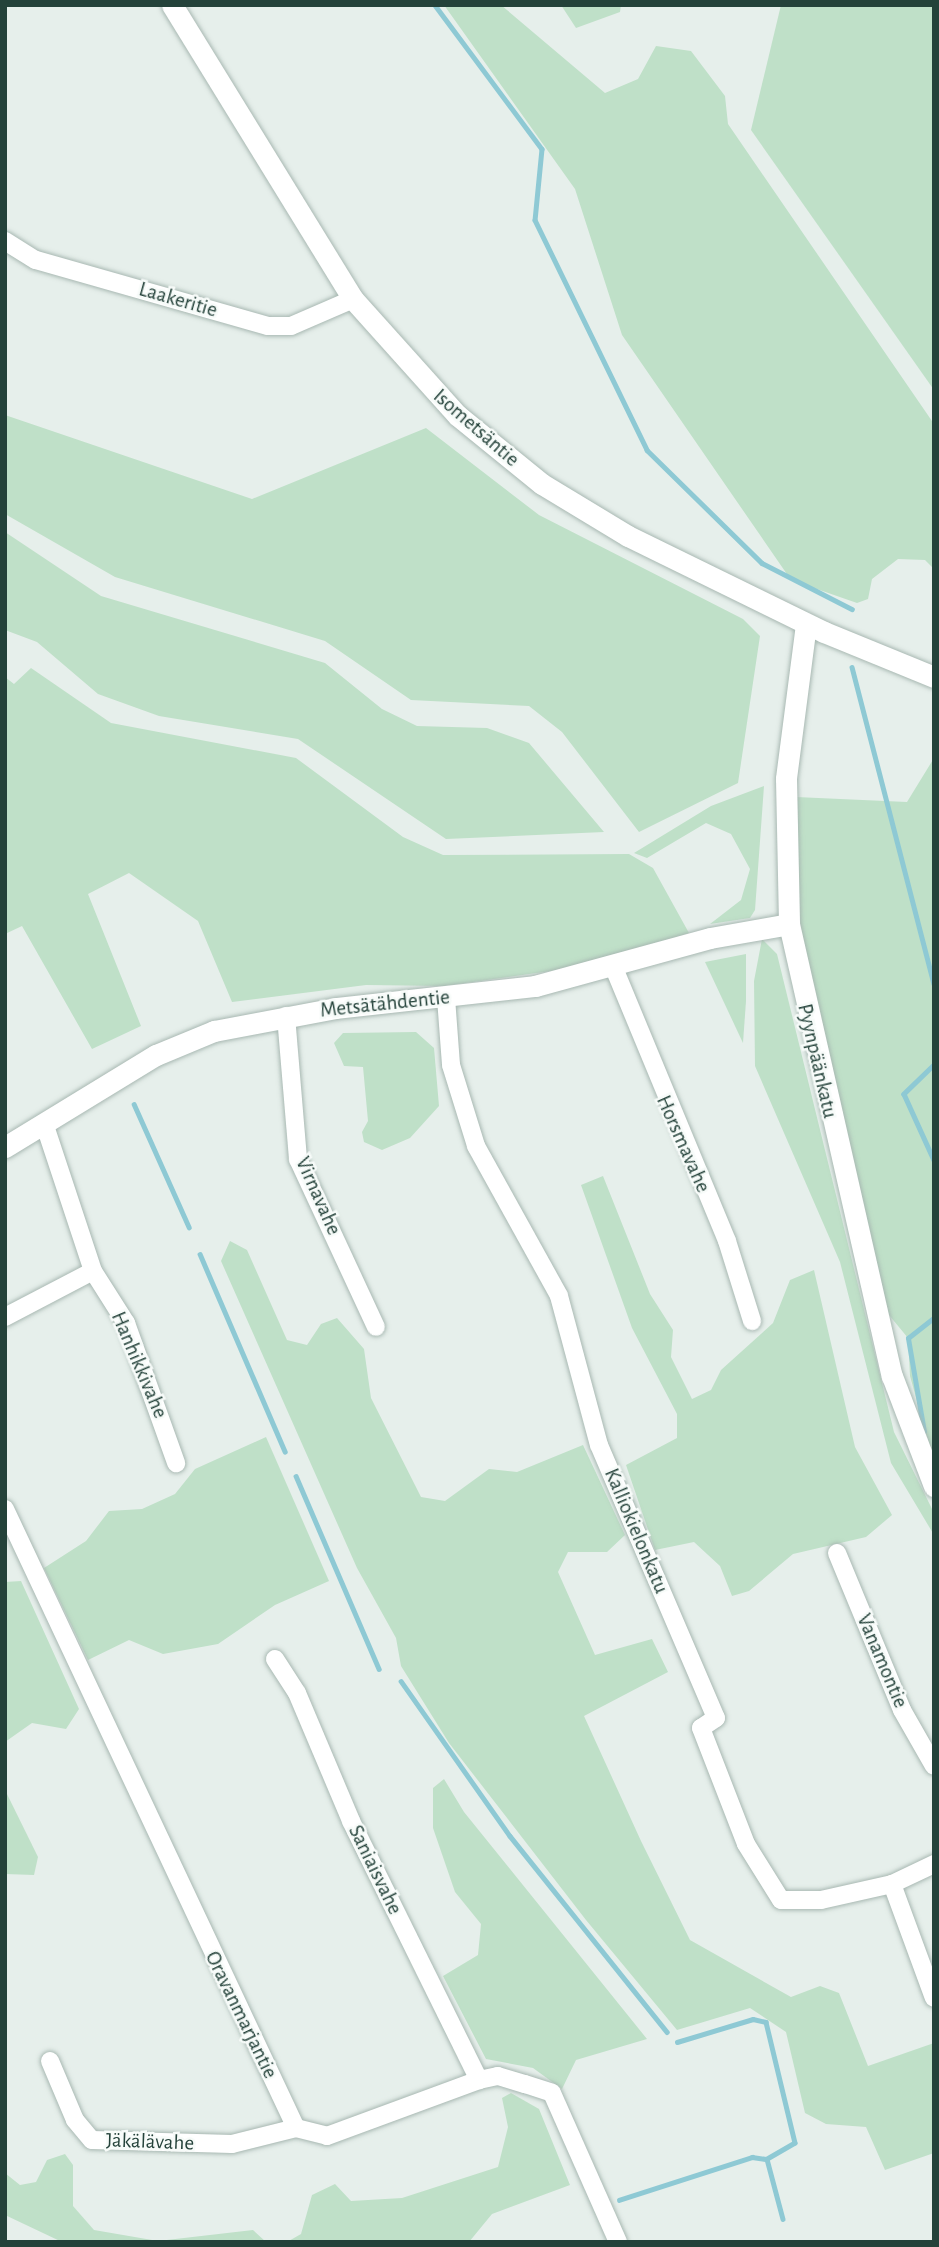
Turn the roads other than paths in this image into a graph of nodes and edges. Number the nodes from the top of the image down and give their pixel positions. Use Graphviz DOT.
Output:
graph roads {
  1 [pos="172,5"];
  2 [pos="5,241"];
  3 [pos="353,299"];
  4 [pos="806,624"];
  5 [pos="934,677"];
  6 [pos="789,924"];
  7 [pos="614,968"];
  8 [pos="446,998"];
  9 [pos="286,1016"];
  10 [pos="44,1123"];
  11 [pos="5,1147"];
  12 [pos="93,1271"];
  13 [pos="5,1317"];
  14 [pos="752,1321"];
  15 [pos="376,1327"];
  16 [pos="176,1463"];
  17 [pos="934,1486"];
  18 [pos="5,1509"];
  19 [pos="837,1553"];
  20 [pos="275,1659"];
  21 [pos="934,1766"];
  22 [pos="934,1864"];
  23 [pos="892,1884"];
  24 [pos="934,1998"];
  25 [pos="50,2062"];
  26 [pos="479,2080"];
  27 [pos="296,2128"];
  28 [pos="618,2242"];
  1 -- 3 [label="main road, Isometsäntie"];
  2 -- 3 [label="street, Laakeritie"];
  3 -- 4 [label="main road, Isometsäntie"];
  4 -- 5 [label="main road, Isometsäntie"];
  4 -- 6 [label="main road, Pyynpäänkatu"];
  6 -- 7 [label="main road, Metsätähdentie"];
  6 -- 17 [label="main road, Pyynpäänkatu"];
  7 -- 8 [label="main road, Metsätähdentie"];
  7 -- 14 [label="street, Horsmavahe"];
  8 -- 9 [label="main road, Metsätähdentie"];
  8 -- 23 [label="street, Kalliokielonkatu"];
  9 -- 10 [label="main road, Metsätähdentie"];
  9 -- 15 [label="street, Virnavahe"];
  10 -- 11 [label="main road, Metsätähdentie"];
  10 -- 12 [label="street"];
  12 -- 13 [label="street"];
  12 -- 16 [label="street, Hanhikkivahe"];
  18 -- 27 [label="street, Oravanmarjantie"];
  19 -- 21 [label="street, Vanamontie"];
  20 -- 26 [label="street, Saniaisvahe"];
  22 -- 23 [label="street, Kalliokielonkatu"];
  23 -- 24 [label="street"];
  25 -- 27 [label="street, Jäkälävahe"];
  26 -- 27 [label="street"];
  26 -- 28 [label="street"];
}
